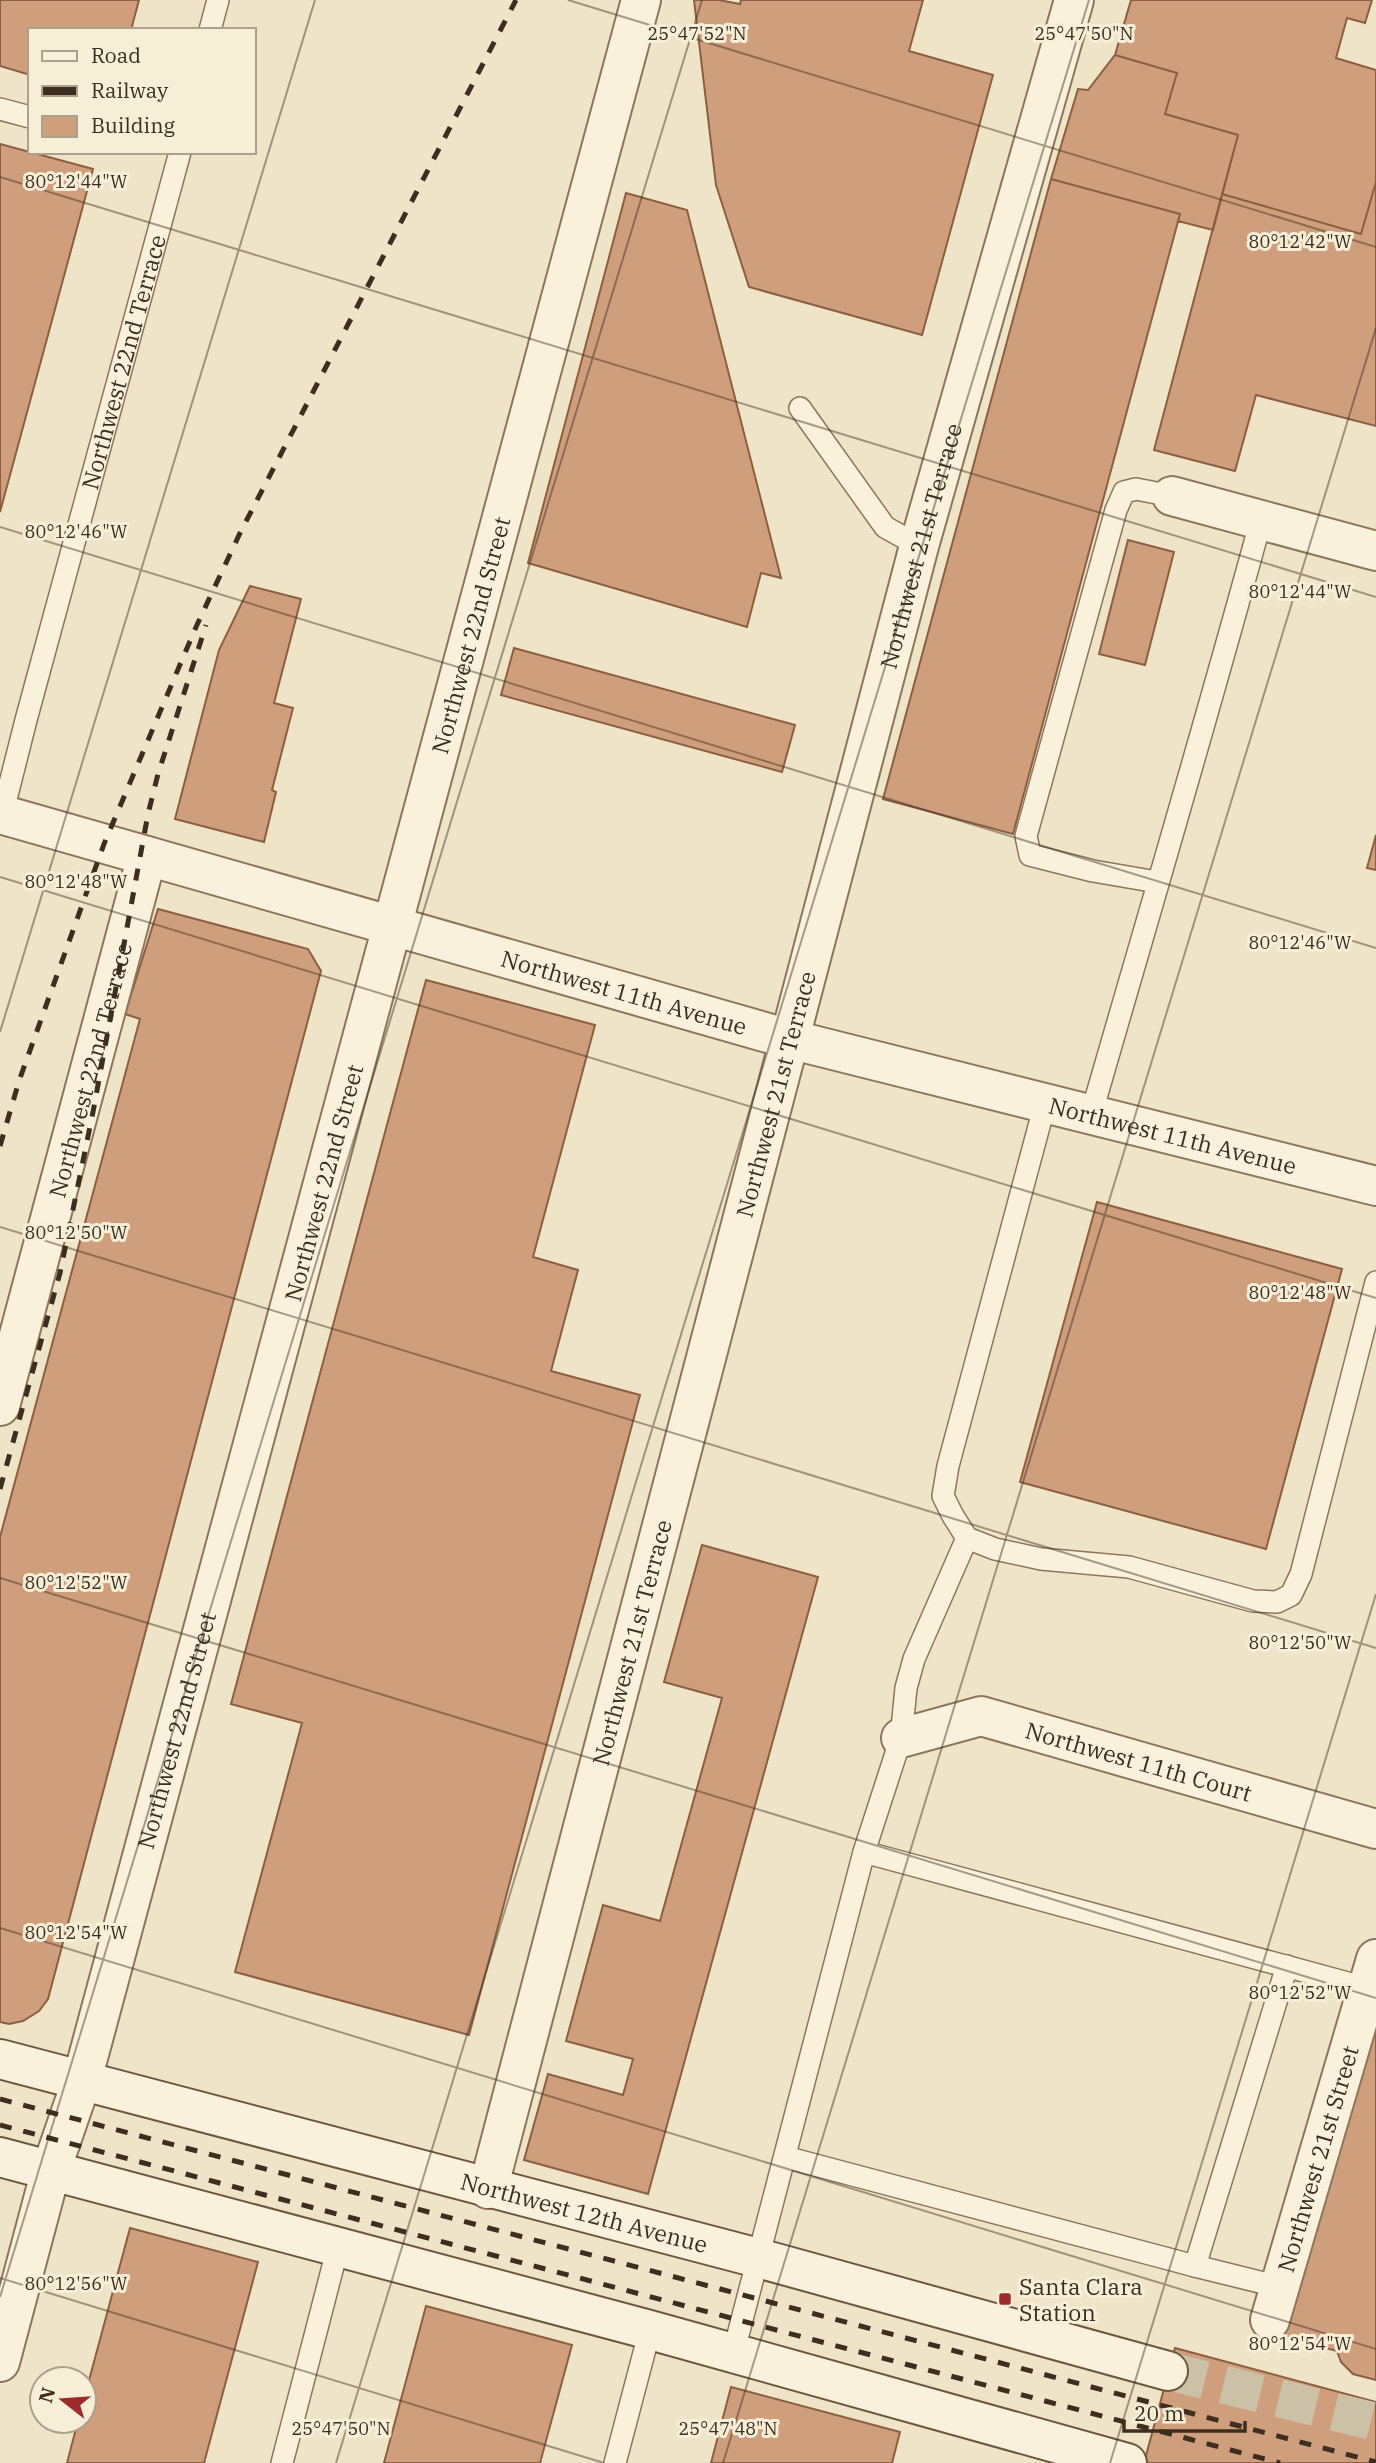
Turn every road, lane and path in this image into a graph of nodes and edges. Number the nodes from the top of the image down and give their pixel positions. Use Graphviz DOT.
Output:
graph roads {
  1 [pos="218,0"];
  2 [pos="641,0"];
  3 [pos="1074,0"];
  4 [pos="211,28"];
  5 [pos="0,109"];
  6 [pos="28,116"];
  7 [pos="176,154"];
  8 [pos="800,408"];
  9 [pos="1172,496"];
  10 [pos="1261,520"];
  11 [pos="919,546"];
  12 [pos="1376,551"];
  13 [pos="1,814"];
  14 [pos="147,856"];
  15 [pos="1157,882"];
  16 [pos="391,925"];
  17 [pos="789,1039"];
  18 [pos="1045,1104"];
  19 [pos="1091,1115"];
  20 [pos="1376,1186"];
  21 [pos="1376,1282"];
  22 [pos="0,1406"];
  23 [pos="967,1538"];
  24 [pos="901,1738"];
  25 [pos="1376,1829"];
  26 [pos="864,1853"];
  27 [pos="1287,1966"];
  28 [pos="1371,1973"];
  29 [pos="0,2059"];
  30 [pos="82,2080"];
  31 [pos="0,2157"];
  32 [pos="785,2157"];
  33 [pos="51,2170"];
  34 [pos="488,2189"];
  35 [pos="338,2247"];
  36 [pos="758,2258"];
  37 [pos="1195,2266"];
  38 [pos="1275,2303"];
  39 [pos="650,2330"];
  40 [pos="733,2354"];
  41 [pos="0,2362"];
  42 [pos="1168,2371"];
  43 [pos="282,2463"];
  44 [pos="615,2463"];
  45 [pos="1127,2463"];
  1 -- 4 [label="lane"];
  2 -- 16 [label="street, Northwest 22nd Street"];
  3 -- 11 [label="street, Northwest 21st Terrace"];
  5 -- 6 [label="lane"];
  7 -- 13 [label="lane, Northwest 22nd Terrace"];
  8 -- 11 [label="lane"];
  9 -- 10 [label="street"];
  9 -- 15 [label="lane"];
  10 -- 12 [label="street"];
  10 -- 15 [label="lane"];
  11 -- 17 [label="street, Northwest 21st Terrace"];
  13 -- 14 [label="street, Northwest 11th Avenue"];
  14 -- 16 [label="street, Northwest 11th Avenue"];
  14 -- 22 [label="street, Northwest 22nd Terrace"];
  15 -- 19 [label="lane"];
  16 -- 17 [label="street, Northwest 11th Avenue"];
  16 -- 30 [label="street, Northwest 22nd Street"];
  17 -- 18 [label="street, Northwest 11th Avenue"];
  17 -- 34 [label="street, Northwest 21st Terrace"];
  18 -- 19 [label="street, Northwest 11th Avenue"];
  18 -- 23 [label="lane"];
  19 -- 20 [label="street, Northwest 11th Avenue"];
  21 -- 23 [label="lane"];
  23 -- 24 [label="lane"];
  24 -- 25 [label="street, Northwest 11th Court"];
  24 -- 26 [label="lane"];
  26 -- 27 [label="lane"];
  26 -- 32 [label="lane"];
  27 -- 28 [label="lane"];
  27 -- 37 [label="lane"];
  28 -- 38 [label="street, Northwest 21st Street"];
  29 -- 30 [label="street, Northwest 12th Avenue"];
  30 -- 33 [label="street, Northwest 22nd Street"];
  30 -- 34 [label="street, Northwest 12th Avenue"];
  31 -- 33 [label="street"];
  32 -- 36 [label="lane"];
  32 -- 37 [label="lane"];
  33 -- 35 [label="street"];
  33 -- 41 [label="street, Northwest 22nd Street"];
  34 -- 36 [label="street, Northwest 12th Avenue"];
  35 -- 39 [label="street"];
  35 -- 43 [label="lane"];
  36 -- 40 [label="lane"];
  36 -- 42 [label="street, Northwest 12th Avenue"];
  37 -- 38 [label="lane"];
  39 -- 40 [label="street"];
  39 -- 44 [label="lane"];
  40 -- 45 [label="street"];
}
